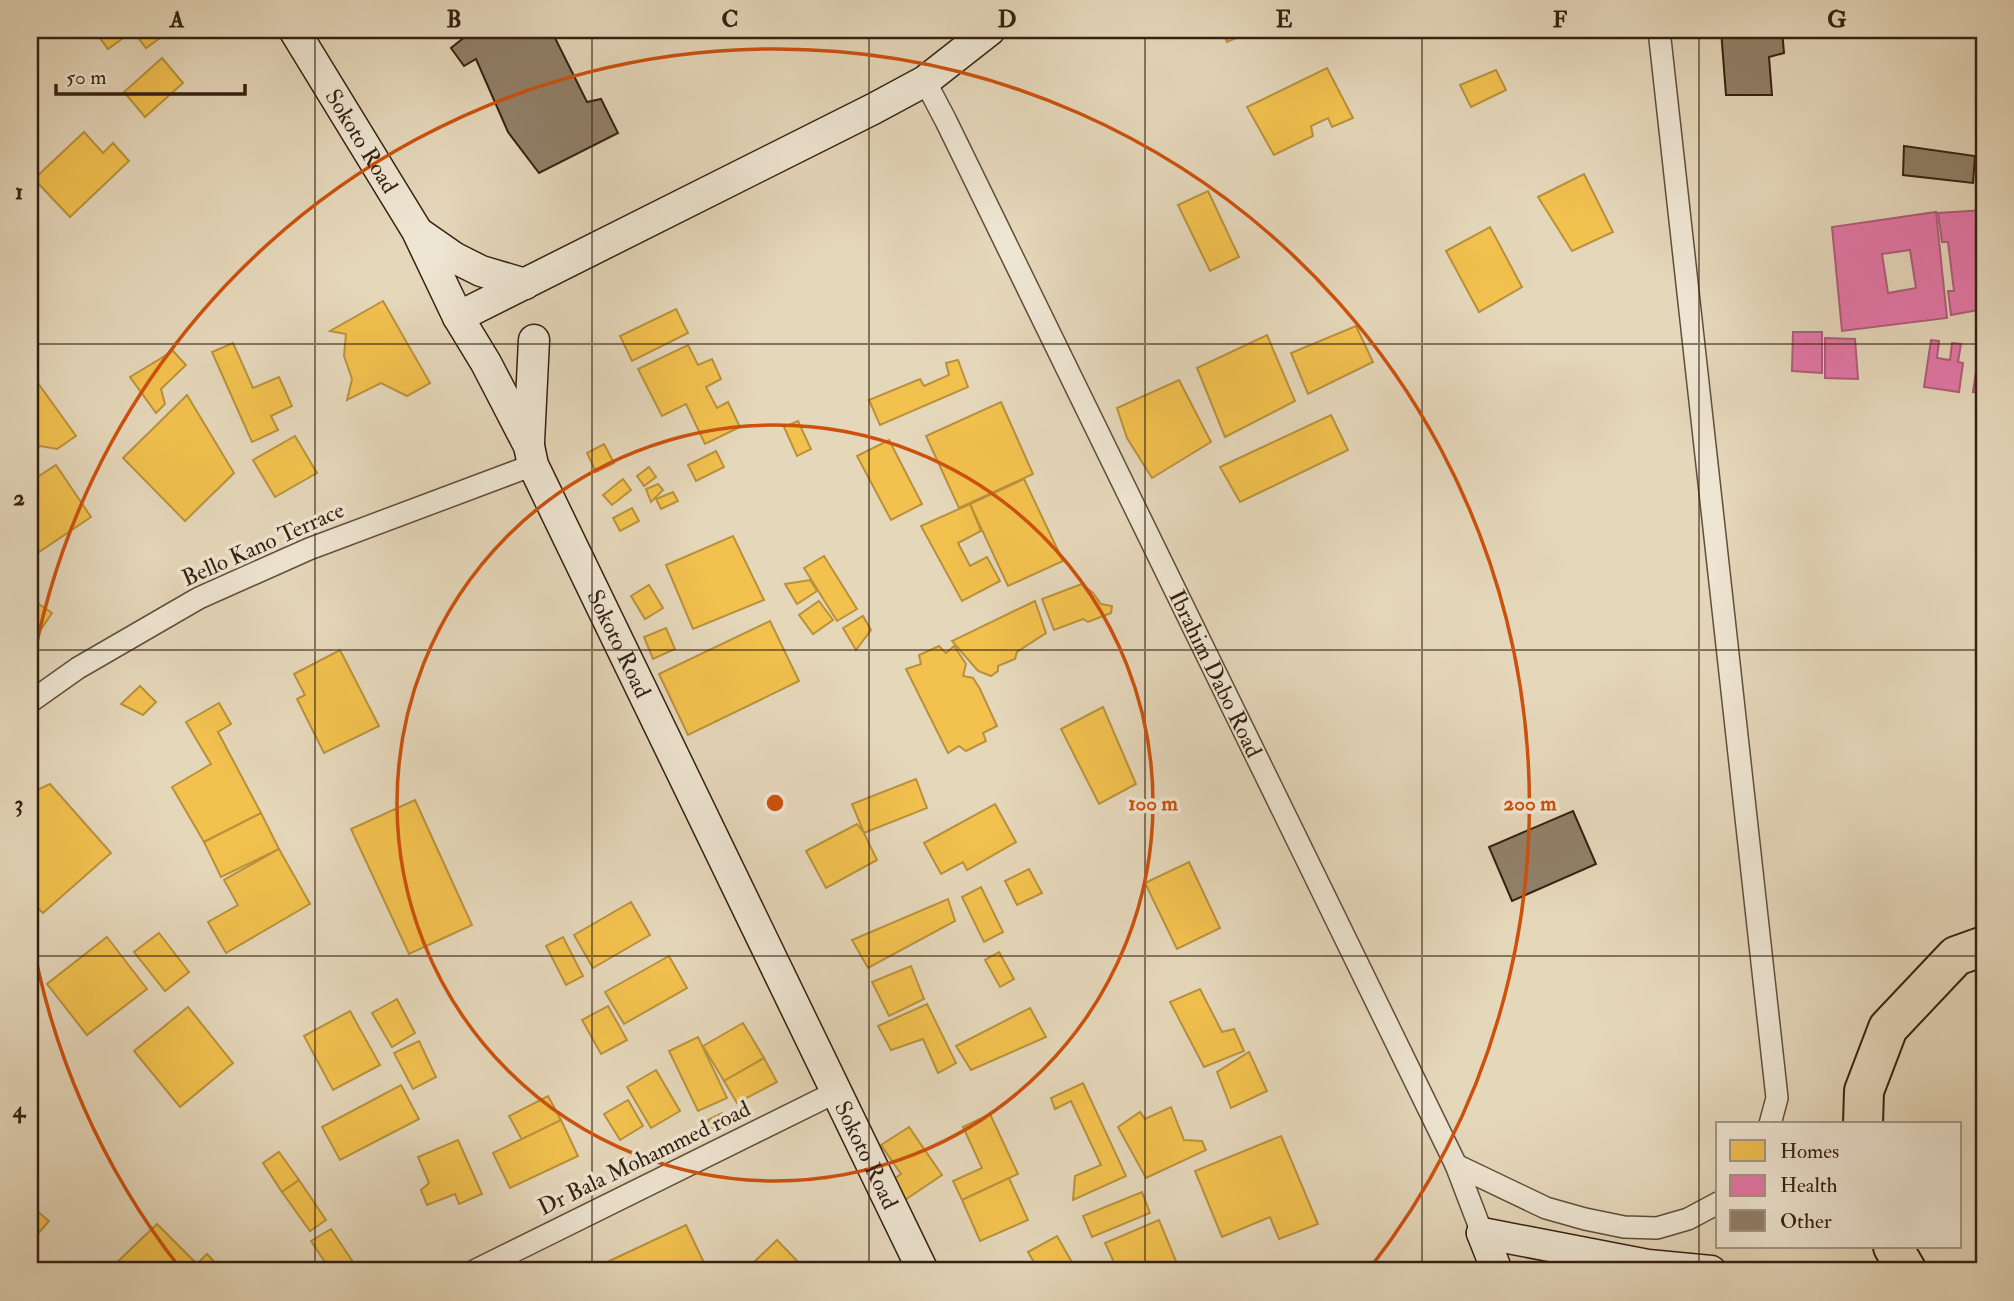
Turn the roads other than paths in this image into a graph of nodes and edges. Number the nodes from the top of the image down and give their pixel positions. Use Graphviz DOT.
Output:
graph roads {
  1 [pos="294,30"];
  2 [pos="990,30"];
  3 [pos="1659,30"];
  4 [pos="925,81"];
  5 [pos="417,231"];
  6 [pos="525,284"];
  7 [pos="458,317"];
  8 [pos="534,340"];
  9 [pos="531,455"];
  10 [pos="30,702"];
  11 [pos="1984,946"];
  12 [pos="836,1092"];
  13 [pos="1864,1108"];
  14 [pos="1771,1122"];
  15 [pos="1456,1165"];
  16 [pos="1716,1204"];
  17 [pos="1482,1233"];
  18 [pos="1894,1248"];
  19 [pos="474,1271"];
  20 [pos="923,1271"];
  21 [pos="1497,1271"];
  22 [pos="1711,1271"];
  23 [pos="1907,1271"];
  1 -- 5 [label="street, Sokoto Road"];
  2 -- 4 [label="street"];
  3 -- 14 [label="street"];
  4 -- 6 [label="street"];
  4 -- 15 [label="street, Ibrahim Dabo Road"];
  5 -- 6 [label="street"];
  5 -- 7 [label="street, Sokoto Road"];
  6 -- 7 [label="street"];
  7 -- 9 [label="street, Sokoto Road"];
  8 -- 9 [label="street"];
  9 -- 10 [label="street, Bello Kano Terrace"];
  9 -- 12 [label="street, Sokoto Road"];
  11 -- 13 [label="highway"];
  12 -- 19 [label="street, Dr Bala Mohammed road"];
  12 -- 20 [label="street, Sokoto Road"];
  15 -- 16 [label="street"];
  15 -- 17 [label="street, Ibrahim Dabo Road"];
  17 -- 21 [label="street, Ibrahim Dabo Road"];
  17 -- 22 [label="street"];
  18 -- 23 [label="highway"];
}
